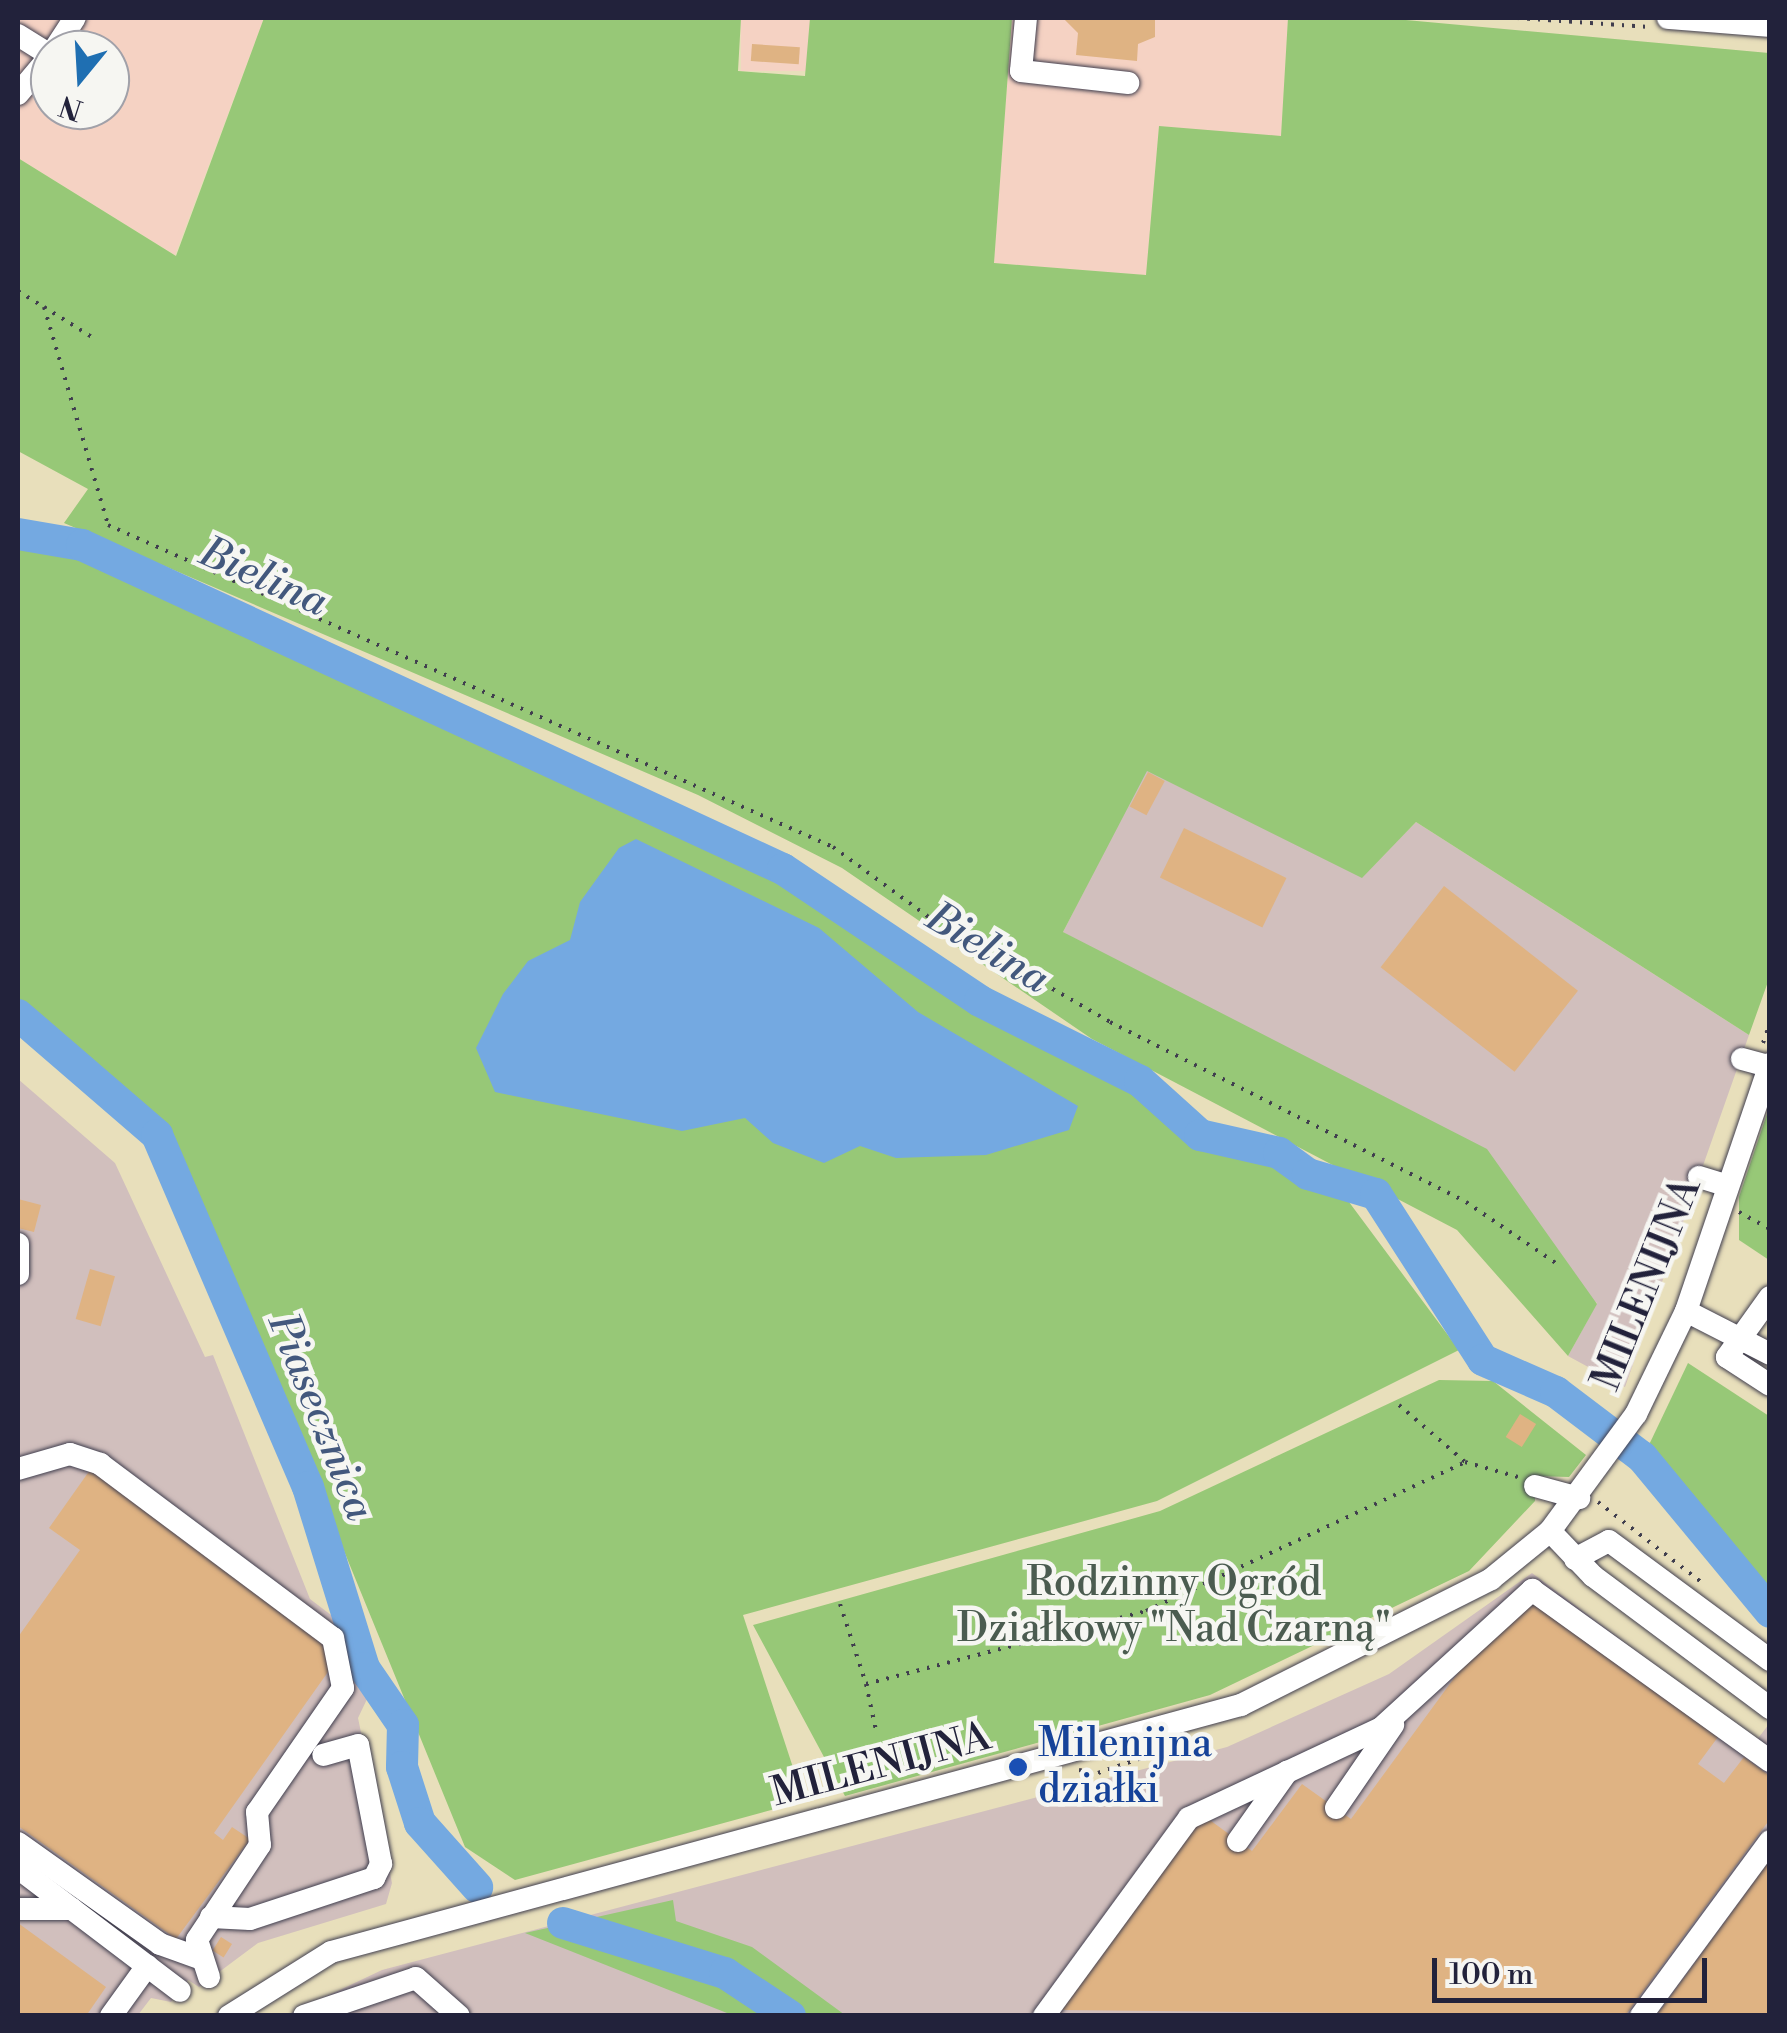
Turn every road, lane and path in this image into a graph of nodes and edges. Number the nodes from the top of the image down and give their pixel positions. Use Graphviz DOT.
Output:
graph roads {
  1 [pos="1026,18"];
  2 [pos="1518,18"];
  3 [pos="1666,23"];
  4 [pos="1770,26"];
  5 [pos="1128,82"];
  6 [pos="18,291"];
  7 [pos="44,308"];
  8 [pos="95,339"];
  9 [pos="1742,1059"];
  10 [pos="1769,1065"];
  11 [pos="1699,1177"];
  12 [pos="1726,1193"];
  13 [pos="1770,1229"];
  14 [pos="18,1244"];
  15 [pos="1560,1266"];
  16 [pos="18,1274"];
  17 [pos="1770,1298"];
  18 [pos="1686,1312"];
  19 [pos="1741,1335"];
  20 [pos="1770,1354"];
  21 [pos="1770,1385"];
  22 [pos="1400,1404"];
  23 [pos="1465,1462"];
  24 [pos="18,1470"];
  25 [pos="1535,1486"];
  26 [pos="1579,1498"];
  27 [pos="1550,1532"];
  28 [pos="1575,1559"];
  29 [pos="840,1604"];
  30 [pos="1763,1655"];
  31 [pos="1734,1679"];
  32 [pos="866,1684"];
  33 [pos="1413,1696"];
  34 [pos="1770,1708"];
  35 [pos="876,1736"];
  36 [pos="323,1755"];
  37 [pos="1770,1761"];
  38 [pos="1287,1772"];
  39 [pos="1336,1808"];
  40 [pos="1238,1841"];
  41 [pos="1770,1841"];
  42 [pos="18,1843"];
  43 [pos="18,1868"];
  44 [pos="18,1909"];
  45 [pos="72,1909"];
  46 [pos="212,1917"];
  47 [pos="147,1966"];
  48 [pos="180,1991"];
  49 [pos="111,2016"];
  50 [pos="229,2016"];
  51 [pos="304,2016"];
  52 [pos="458,2016"];
  53 [pos="1044,2016"];
  54 [pos="1641,2016"];
  1 -- 5 [label="street"];
  2 -- 3 [label="path"];
  3 -- 4 [label="street"];
  6 -- 7 [label="path"];
  7 -- 8 [label="path"];
  7 -- 15 [label="path"];
  9 -- 10 [label="street"];
  10 -- 12 [label="street, MILENIJNA"];
  11 -- 12 [label="street"];
  12 -- 13 [label="path"];
  12 -- 18 [label="street, MILENIJNA"];
  14 -- 16 [label="street"];
  17 -- 19 [label="street"];
  18 -- 19 [label="street"];
  18 -- 26 [label="street, MILENIJNA"];
  19 -- 20 [label="street"];
  19 -- 21 [label="street"];
  22 -- 23 [label="path"];
  23 -- 25 [label="path"];
  23 -- 32 [label="path"];
  24 -- 46 [label="street"];
  25 -- 26 [label="street"];
  26 -- 27 [label="street, MILENIJNA"];
  27 -- 28 [label="street"];
  27 -- 50 [label="street, MILENIJNA"];
  28 -- 30 [label="street"];
  28 -- 31 [label="street"];
  29 -- 32 [label="path"];
  30 -- 31 [label="street"];
  31 -- 34 [label="street"];
  32 -- 35 [label="path"];
  33 -- 37 [label="street"];
  33 -- 38 [label="street"];
  33 -- 39 [label="street"];
  36 -- 46 [label="street"];
  38 -- 40 [label="street"];
  38 -- 53 [label="street"];
  41 -- 54 [label="street"];
  42 -- 46 [label="street"];
  43 -- 45 [label="street"];
  44 -- 45 [label="street"];
  45 -- 47 [label="street"];
  47 -- 48 [label="street"];
  47 -- 49 [label="street"];
  51 -- 52 [label="street"];
}
